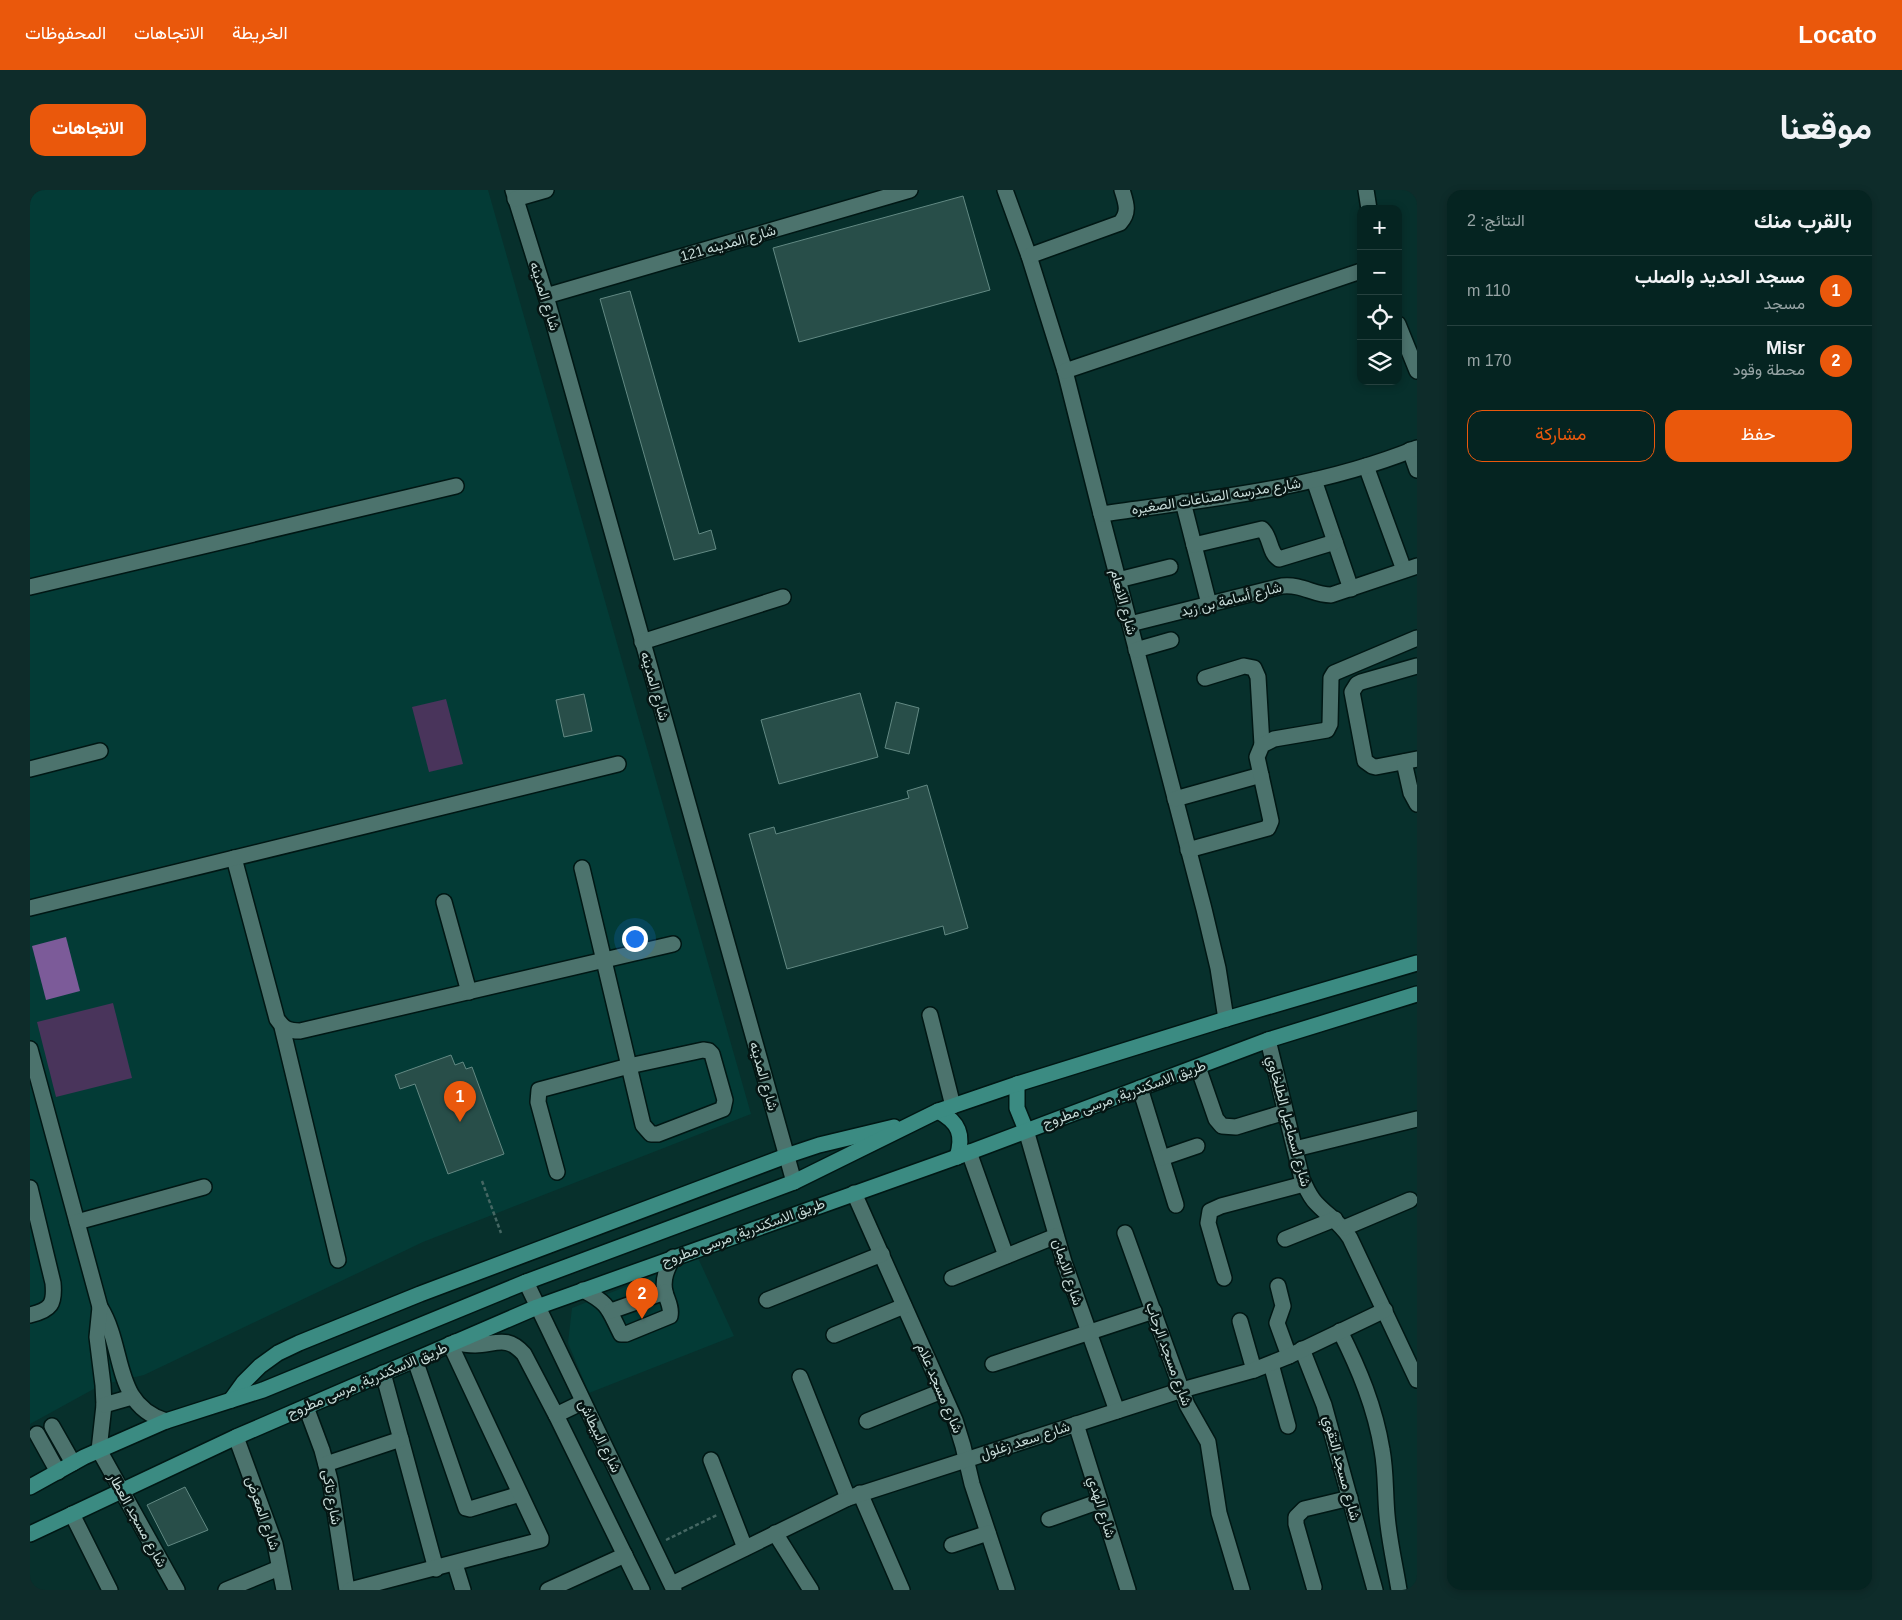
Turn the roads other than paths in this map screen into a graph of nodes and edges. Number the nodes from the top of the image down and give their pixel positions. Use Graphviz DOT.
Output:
graph roads {
  1 [pos="546,190"];
  2 [pos="910,190"];
  3 [pos="1006,190"];
  4 [pos="1122,190"];
  5 [pos="1366,190"];
  6 [pos="514,194"];
  7 [pos="1368,205"];
  8 [pos="1029,256"];
  9 [pos="1357,272"];
  10 [pos="546,296"];
  11 [pos="1402,334"];
  12 [pos="1065,371"];
  13 [pos="1417,371"];
  14 [pos="1414,449"];
  15 [pos="1366,466"];
  16 [pos="1417,470"];
  17 [pos="1314,480"];
  18 [pos="456,486"];
  19 [pos="1183,502"];
  20 [pos="1101,514"];
  21 [pos="1335,542"];
  22 [pos="1194,545"];
  23 [pos="1170,567"];
  24 [pos="1411,568"];
  25 [pos="1118,580"];
  26 [pos="30,587"];
  27 [pos="1351,589"];
  28 [pos="783,597"];
  29 [pos="1209,604"];
  30 [pos="1130,624"];
  31 [pos="1417,638"];
  32 [pos="1171,640"];
  33 [pos="642,642"];
  34 [pos="1136,650"];
  35 [pos="1417,666"];
  36 [pos="1206,678"];
  37 [pos="1262,746"];
  38 [pos="100,751"];
  39 [pos="1411,760"];
  40 [pos="618,764"];
  41 [pos="30,768"];
  42 [pos="1261,775"];
  43 [pos="1174,799"];
  44 [pos="1417,804"];
  45 [pos="1188,850"];
  46 [pos="234,858"];
  47 [pos="582,868"];
  48 [pos="444,902"];
  49 [pos="30,908"];
  50 [pos="674,944"];
  51 [pos="604,961"];
  52 [pos="1417,963"];
  53 [pos="469,992"];
  54 [pos="1417,994"];
  55 [pos="930,1015"];
  56 [pos="1226,1019"];
  57 [pos="282,1027"];
  58 [pos="1268,1040"];
  59 [pos="30,1049"];
  60 [pos="629,1066"];
  61 [pos="1198,1066"];
  62 [pos="1017,1084"];
  63 [pos="1140,1088"];
  64 [pos="953,1106"];
  65 [pos="938,1111"];
  66 [pos="1285,1112"];
  67 [pos="1417,1119"];
  68 [pos="912,1124"];
  69 [pos="1026,1130"];
  70 [pos="1197,1146"];
  71 [pos="1295,1150"];
  72 [pos="963,1154"];
  73 [pos="786,1156"];
  74 [pos="1162,1158"];
  75 [pos="556,1172"];
  76 [pos="794,1182"];
  77 [pos="1304,1184"];
  78 [pos="204,1187"];
  79 [pos="30,1188"];
  80 [pos="854,1193"];
  81 [pos="1410,1200"];
  82 [pos="1176,1205"];
  83 [pos="77,1222"];
  84 [pos="1339,1224"];
  85 [pos="1125,1233"];
  86 [pos="1056,1236"];
  87 [pos="1284,1239"];
  88 [pos="882,1254"];
  89 [pos="1006,1256"];
  90 [pos="673,1257"];
  91 [pos="338,1260"];
  92 [pos="952,1278"];
  93 [pos="1224,1278"];
  94 [pos="526,1282"];
  95 [pos="1278,1286"];
  96 [pos="583,1290"];
  97 [pos="665,1292"];
  98 [pos="767,1300"];
  99 [pos="904,1306"];
  100 [pos="100,1307"];
  101 [pos="537,1307"];
  102 [pos="1384,1310"];
  103 [pos="1154,1311"];
  104 [pos="611,1312"];
  105 [pos="30,1315"];
  106 [pos="1240,1321"];
  107 [pos="1340,1331"];
  108 [pos="1089,1332"];
  109 [pos="834,1335"];
  110 [pos="452,1343"];
  111 [pos="1295,1352"];
  112 [pos="415,1360"];
  113 [pos="993,1364"];
  114 [pos="1271,1364"];
  115 [pos="1254,1370"];
  116 [pos="383,1374"];
  117 [pos="800,1377"];
  118 [pos="1417,1380"];
  119 [pos="1182,1390"];
  120 [pos="942,1391"];
  121 [pos="132,1397"];
  122 [pos="231,1400"];
  123 [pos="583,1402"];
  124 [pos="104,1405"];
  125 [pos="306,1407"];
  126 [pos="1117,1411"];
  127 [pos="556,1415"];
  128 [pos="65,1418"];
  129 [pos="166,1421"];
  130 [pos="867,1421"];
  131 [pos="1076,1424"];
  132 [pos="52,1426"];
  133 [pos="1288,1426"];
  134 [pos="34,1436"];
  135 [pos="236,1437"];
  136 [pos="400,1439"];
  137 [pos="99,1450"];
  138 [pos="966,1459"];
  139 [pos="711,1460"];
  140 [pos="74,1463"];
  141 [pos="326,1464"];
  142 [pos="58,1472"];
  143 [pos="30,1487"];
  144 [pos="122,1491"];
  145 [pos="520,1494"];
  146 [pos="854,1496"];
  147 [pos="1350,1498"];
  148 [pos="1100,1501"];
  149 [pos="72,1514"];
  150 [pos="1049,1519"];
  151 [pos="774,1533"];
  152 [pos="988,1533"];
  153 [pos="30,1534"];
  154 [pos="952,1545"];
  155 [pos="745,1548"];
  156 [pos="625,1555"];
  157 [pos="455,1564"];
  158 [pos="279,1568"];
  159 [pos="436,1568"];
  160 [pos="673,1587"];
  161 [pos="1314,1587"];
  162 [pos="110,1590"];
  163 [pos="177,1590"];
  164 [pos="226,1590"];
  165 [pos="284,1590"];
  166 [pos="349,1590"];
  167 [pos="463,1590"];
  168 [pos="548,1590"];
  169 [pos="642,1590"];
  170 [pos="810,1590"];
  171 [pos="902,1590"];
  172 [pos="1007,1590"];
  173 [pos="1128,1590"];
  174 [pos="1242,1590"];
  175 [pos="1375,1590"];
  176 [pos="1400,1590"];
  1 -- 6 [label="street"];
  2 -- 10 [label="street, شارع المدينه 121"];
  3 -- 8 [label="street, شارع الانعام"];
  4 -- 8 [label="street"];
  5 -- 7 [label="street"];
  6 -- 10 [label="street, شارع المدينه"];
  8 -- 12 [label="street, شارع الانعام"];
  9 -- 12 [label="street"];
  10 -- 33 [label="street, شارع المدينه"];
  11 -- 13 [label="street"];
  12 -- 20 [label="street, شارع الانعام"];
  14 -- 15 [label="street, شارع مدرسه الصناعات الصغيره"];
  14 -- 16 [label="street"];
  15 -- 17 [label="street, شارع مدرسه الصناعات الصغيره"];
  15 -- 24 [label="street"];
  17 -- 19 [label="street, شارع مدرسه الصناعات الصغيره"];
  17 -- 21 [label="street"];
  18 -- 26 [label="street"];
  19 -- 20 [label="street, شارع مدرسه الصناعات الصغيره"];
  19 -- 22 [label="street"];
  20 -- 25 [label="street, شارع الانعام"];
  21 -- 22 [label="street"];
  21 -- 27 [label="street"];
  22 -- 29 [label="street"];
  23 -- 25 [label="street"];
  24 -- 27 [label="street, شارع أسامة بن زيد"];
  25 -- 30 [label="street, شارع الانعام"];
  27 -- 29 [label="street, شارع أسامة بن زيد"];
  28 -- 33 [label="street"];
  29 -- 30 [label="street, شارع أسامة بن زيد"];
  30 -- 34 [label="street, شارع الانعام"];
  31 -- 37 [label="street"];
  32 -- 34 [label="street"];
  33 -- 73 [label="street, شارع المدينه"];
  34 -- 43 [label="street, شارع الانعام"];
  35 -- 39 [label="street"];
  36 -- 37 [label="street"];
  37 -- 42 [label="street"];
  38 -- 41 [label="street"];
  39 -- 44 [label="street"];
  40 -- 46 [label="street"];
  42 -- 43 [label="street"];
  42 -- 45 [label="street"];
  43 -- 45 [label="street, شارع الانعام"];
  45 -- 56 [label="street, شارع الانعام"];
  46 -- 49 [label="street"];
  46 -- 57 [label="street"];
  47 -- 51 [label="street"];
  48 -- 53 [label="street"];
  50 -- 51 [label="street"];
  51 -- 53 [label="street"];
  51 -- 60 [label="street"];
  52 -- 56 [label="main road, طريق الاسكندرية, مرسى مطروح"];
  53 -- 57 [label="street"];
  54 -- 58 [label="main road, طريق الاسكندرية, مرسى مطروح"];
  55 -- 64 [label="street"];
  56 -- 62 [label="main road, طريق الاسكندرية, مرسى مطروح"];
  57 -- 91 [label="street"];
  58 -- 61 [label="main road, طريق الاسكندرية, مرسى مطروح"];
  58 -- 66 [label="street, شارع اسماعيل الطلخاوي"];
  59 -- 83 [label="street"];
  60 -- 60 [label="street"];
  60 -- 75 [label="street"];
  61 -- 63 [label="main road, طريق الاسكندرية, مرسى مطروح"];
  61 -- 66 [label="street"];
  62 -- 64 [label="main road, طريق الاسكندرية, مرسى مطروح"];
  62 -- 69 [label="main road"];
  63 -- 69 [label="main road, طريق الاسكندرية, مرسى مطروح"];
  63 -- 74 [label="street"];
  64 -- 65 [label="main road, طريق الاسكندرية, مرسى مطروح"];
  65 -- 68 [label="main road, طريق الاسكندرية, مرسى مطروح"];
  65 -- 72 [label="main road"];
  66 -- 71 [label="street, شارع اسماعيل الطلخاوي"];
  67 -- 71 [label="street"];
  68 -- 73 [label="main road"];
  68 -- 76 [label="main road, طريق الاسكندرية, مرسى مطروح"];
  69 -- 72 [label="main road, طريق الاسكندرية, مرسى مطروح"];
  69 -- 86 [label="street, شارع الايمان"];
  70 -- 74 [label="street"];
  71 -- 77 [label="street, شارع اسماعيل الطلخاوي"];
  72 -- 80 [label="main road, طريق الاسكندرية, مرسى مطروح"];
  72 -- 89 [label="street"];
  73 -- 76 [label="street, شارع المدينه"];
  73 -- 122 [label="main road"];
  74 -- 82 [label="street"];
  76 -- 94 [label="main road, طريق الاسكندرية, مرسى مطروح"];
  77 -- 84 [label="street, شارع اسماعيل الطلخاوي"];
  77 -- 93 [label="street"];
  78 -- 83 [label="street"];
  79 -- 105 [label="street"];
  80 -- 88 [label="street, شارع مسجد علام"];
  80 -- 90 [label="main road, طريق الاسكندرية, مرسى مطروح"];
  81 -- 84 [label="street"];
  83 -- 100 [label="street"];
  84 -- 87 [label="street"];
  84 -- 102 [label="street, شارع اسماعيل الطلخاوي"];
  85 -- 103 [label="street, شارع مسجد الرحاب"];
  86 -- 89 [label="street"];
  86 -- 108 [label="street, شارع الايمان"];
  88 -- 98 [label="street"];
  88 -- 99 [label="street, شارع مسجد علام"];
  89 -- 92 [label="street"];
  90 -- 96 [label="main road, طريق الاسكندرية, مرسى مطروح"];
  90 -- 97 [label="street"];
  94 -- 101 [label="street, شارع البيطاش"];
  94 -- 122 [label="main road, طريق الاسكندرية, مرسى مطروح"];
  95 -- 111 [label="street, شارع مسجد التقوي"];
  96 -- 101 [label="main road, طريق الاسكندرية, مرسى مطروح"];
  96 -- 104 [label="street"];
  97 -- 104 [label="street"];
  97 -- 104 [label="street"];
  99 -- 109 [label="street"];
  99 -- 120 [label="street, شارع مسجد علام"];
  100 -- 121 [label="street"];
  100 -- 124 [label="street"];
  101 -- 110 [label="main road, طريق الاسكندرية, مرسى مطروح"];
  101 -- 123 [label="street, شارع البيطاش"];
  102 -- 107 [label="street, شارع سعد زغلول"];
  102 -- 118 [label="street, شارع اسماعيل الطلخاوي"];
  103 -- 108 [label="street"];
  103 -- 119 [label="street, شارع مسجد الرحاب"];
  106 -- 115 [label="street"];
  107 -- 111 [label="street, شارع سعد زغلول"];
  107 -- 176 [label="street"];
  108 -- 113 [label="street"];
  108 -- 126 [label="street, شارع الايمان"];
  110 -- 112 [label="main road, طريق الاسكندرية, مرسى مطروح"];
  110 -- 127 [label="street"];
  110 -- 145 [label="street"];
  111 -- 114 [label="street, شارع سعد زغلول"];
  111 -- 147 [label="street, شارع مسجد التقوي"];
  112 -- 116 [label="main road, طريق الاسكندرية, مرسى مطروح"];
  112 -- 145 [label="street"];
  114 -- 115 [label="street, شارع سعد زغلول"];
  114 -- 133 [label="street"];
  115 -- 119 [label="street, شارع سعد زغلول"];
  116 -- 125 [label="main road, طريق الاسكندرية, مرسى مطروح"];
  116 -- 136 [label="street"];
  117 -- 146 [label="street"];
  119 -- 126 [label="street, شارع سعد زغلول"];
  119 -- 174 [label="street, شارع مسجد الرحاب"];
  120 -- 130 [label="street"];
  120 -- 138 [label="street, شارع مسجد علام"];
  121 -- 124 [label="street"];
  121 -- 129 [label="street"];
  122 -- 129 [label="main road, طريق الاسكندرية, مرسى مطروح"];
  123 -- 127 [label="street"];
  123 -- 160 [label="street, شارع البيطاش"];
  124 -- 137 [label="street"];
  125 -- 135 [label="main road, طريق الاسكندرية, مرسى مطروح"];
  125 -- 141 [label="street, شارع تاكى"];
  126 -- 131 [label="street, شارع سعد زغلول"];
  127 -- 156 [label="street"];
  128 -- 132 [label="street"];
  129 -- 137 [label="main road, طريق الاسكندرية, مرسى مطروح"];
  131 -- 138 [label="street, شارع سعد زغلول"];
  131 -- 148 [label="street, شارع الهدي"];
  132 -- 134 [label="street"];
  132 -- 140 [label="street"];
  134 -- 142 [label="street"];
  135 -- 144 [label="main road, طريق الاسكندرية, مرسى مطروح"];
  135 -- 158 [label="street, شارع المعرض"];
  136 -- 141 [label="street"];
  136 -- 159 [label="street"];
  137 -- 140 [label="main road, طريق الاسكندرية, مرسى مطروح"];
  137 -- 144 [label="street, شارع مسجد العطار"];
  138 -- 146 [label="street, شارع سعد زغلول"];
  138 -- 152 [label="street, شارع مسجد علام"];
  139 -- 155 [label="street"];
  140 -- 142 [label="main road, طريق الاسكندرية, مرسى مطروح"];
  141 -- 166 [label="street, شارع تاكى"];
  142 -- 143 [label="main road, طريق الاسكندرية, مرسى مطروح"];
  144 -- 149 [label="main road, طريق الاسكندرية, مرسى مطروح"];
  144 -- 163 [label="street, شارع مسجد العطار"];
  145 -- 157 [label="street"];
  146 -- 151 [label="street, شارع سعد زغلول"];
  146 -- 171 [label="street"];
  147 -- 161 [label="street"];
  147 -- 175 [label="street, شارع مسجد التقوي"];
  148 -- 150 [label="street"];
  148 -- 173 [label="street, شارع الهدي"];
  149 -- 153 [label="main road, طريق الاسكندرية, مرسى مطروح"];
  149 -- 162 [label="street"];
  151 -- 155 [label="street, شارع سعد زغلول"];
  151 -- 170 [label="street"];
  152 -- 154 [label="street"];
  152 -- 172 [label="street, شارع مسجد علام"];
  155 -- 160 [label="street, شارع سعد زغلول"];
  156 -- 168 [label="street"];
  156 -- 169 [label="street"];
  157 -- 159 [label="street"];
  157 -- 167 [label="street"];
  158 -- 164 [label="street"];
  158 -- 165 [label="street, شارع المعرض"];
  159 -- 166 [label="street"];
}
